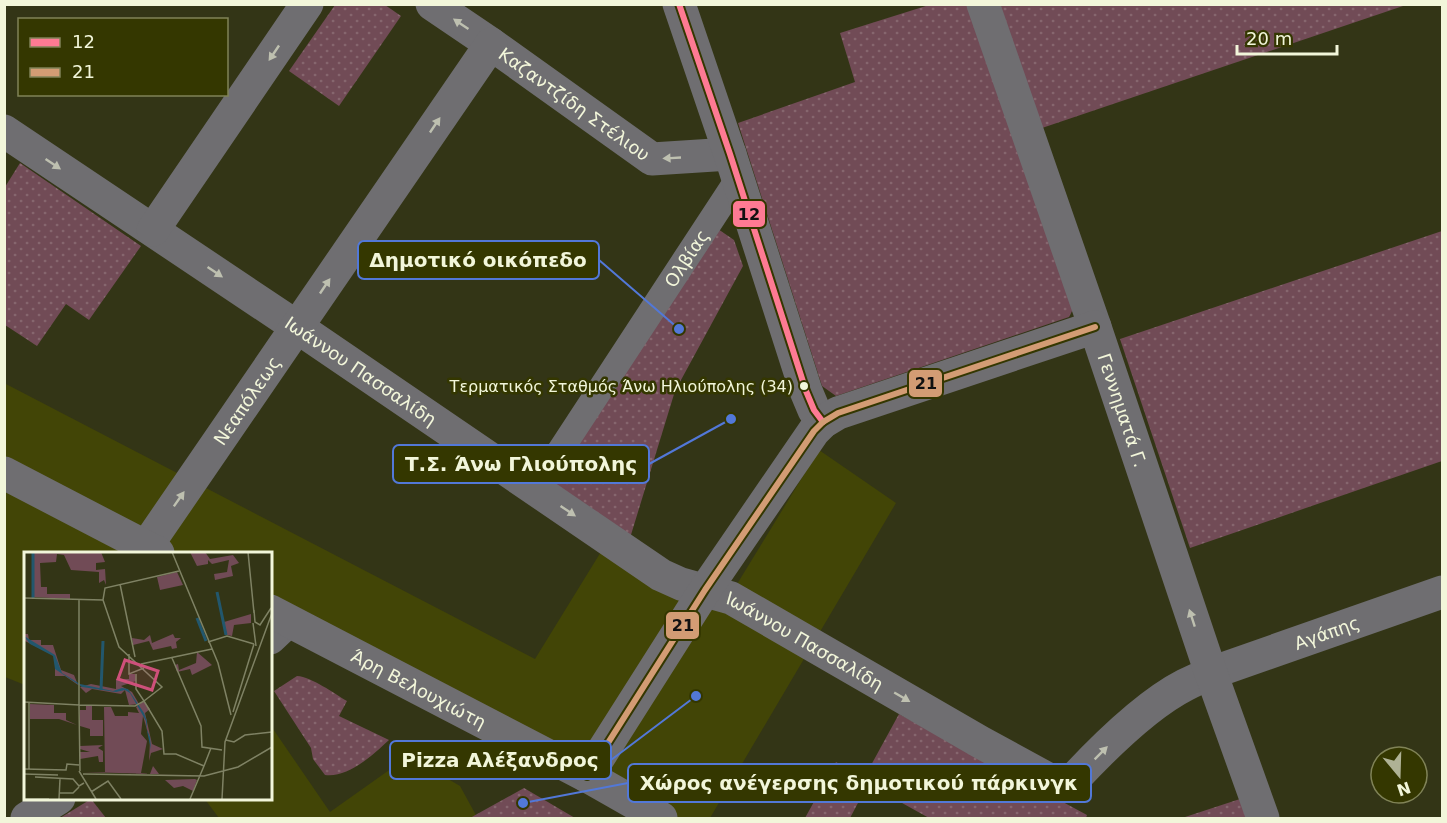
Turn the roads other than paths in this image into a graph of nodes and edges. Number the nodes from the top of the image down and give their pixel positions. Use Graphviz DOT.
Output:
graph roads {
  1 [pos="307,4"];
  2 [pos="432,4"];
  3 [pos="679,4"];
  4 [pos="983,4"];
  5 [pos="491,44"];
  6 [pos="4,131"];
  7 [pos="734,167"];
  8 [pos="153,230"];
  9 [pos="297,327"];
  10 [pos="1095,327"];
  11 [pos="823,422"];
  12 [pos="4,473"];
  13 [pos="535,489"];
  14 [pos="152,550"];
  15 [pos="705,590"];
  16 [pos="1443,592"];
  17 [pos="276,623"];
  18 [pos="1211,673"];
  19 [pos="587,776"];
  20 [pos="57,799"];
  21 [pos="657,817"];
  22 [pos="27,819"];
  23 [pos="1263,819"];
  1 -- 8 [label="street, one-way"];
  5 -- 2 [label="street, Καζαντζίδη Στέλιου, one-way"];
  3 -- 7 [label="street"];
  4 -- 10 [label="street, Γεννηματά Γ."];
  7 -- 5 [label="street, Καζαντζίδη Στέλιου, one-way"];
  9 -- 5 [label="street, Νεαπόλεως, one-way"];
  6 -- 8 [label="street, Ιωάννου Πασσαλίδη, one-way"];
  7 -- 11 [label="street"];
  7 -- 13 [label="street, Ολβίας"];
  8 -- 9 [label="street, Ιωάννου Πασσαλίδη, one-way"];
  9 -- 13 [label="street, Ιωάννου Πασσαλίδη"];
  14 -- 9 [label="street, Νεαπόλεως, one-way"];
  10 -- 11 [label="street"];
  18 -- 10 [label="street, Γεννηματά Γ., one-way"];
  11 -- 15 [label="street"];
  12 -- 14 [label="street"];
  13 -- 15 [label="street, Ιωάννου Πασσαλίδη, one-way"];
  15 -- 18 [label="street, Ιωάννου Πασσαλίδη, one-way"];
  15 -- 19 [label="street"];
  16 -- 18 [label="street, Αγάπης"];
  17 -- 19 [label="street, Άρη Βελουχιώτη"];
  18 -- 23 [label="street, Γεννηματά Γ."];
  19 -- 21 [label="street, Άρη Βελουχιώτη"];
  20 -- 22 [label="street"];
}
